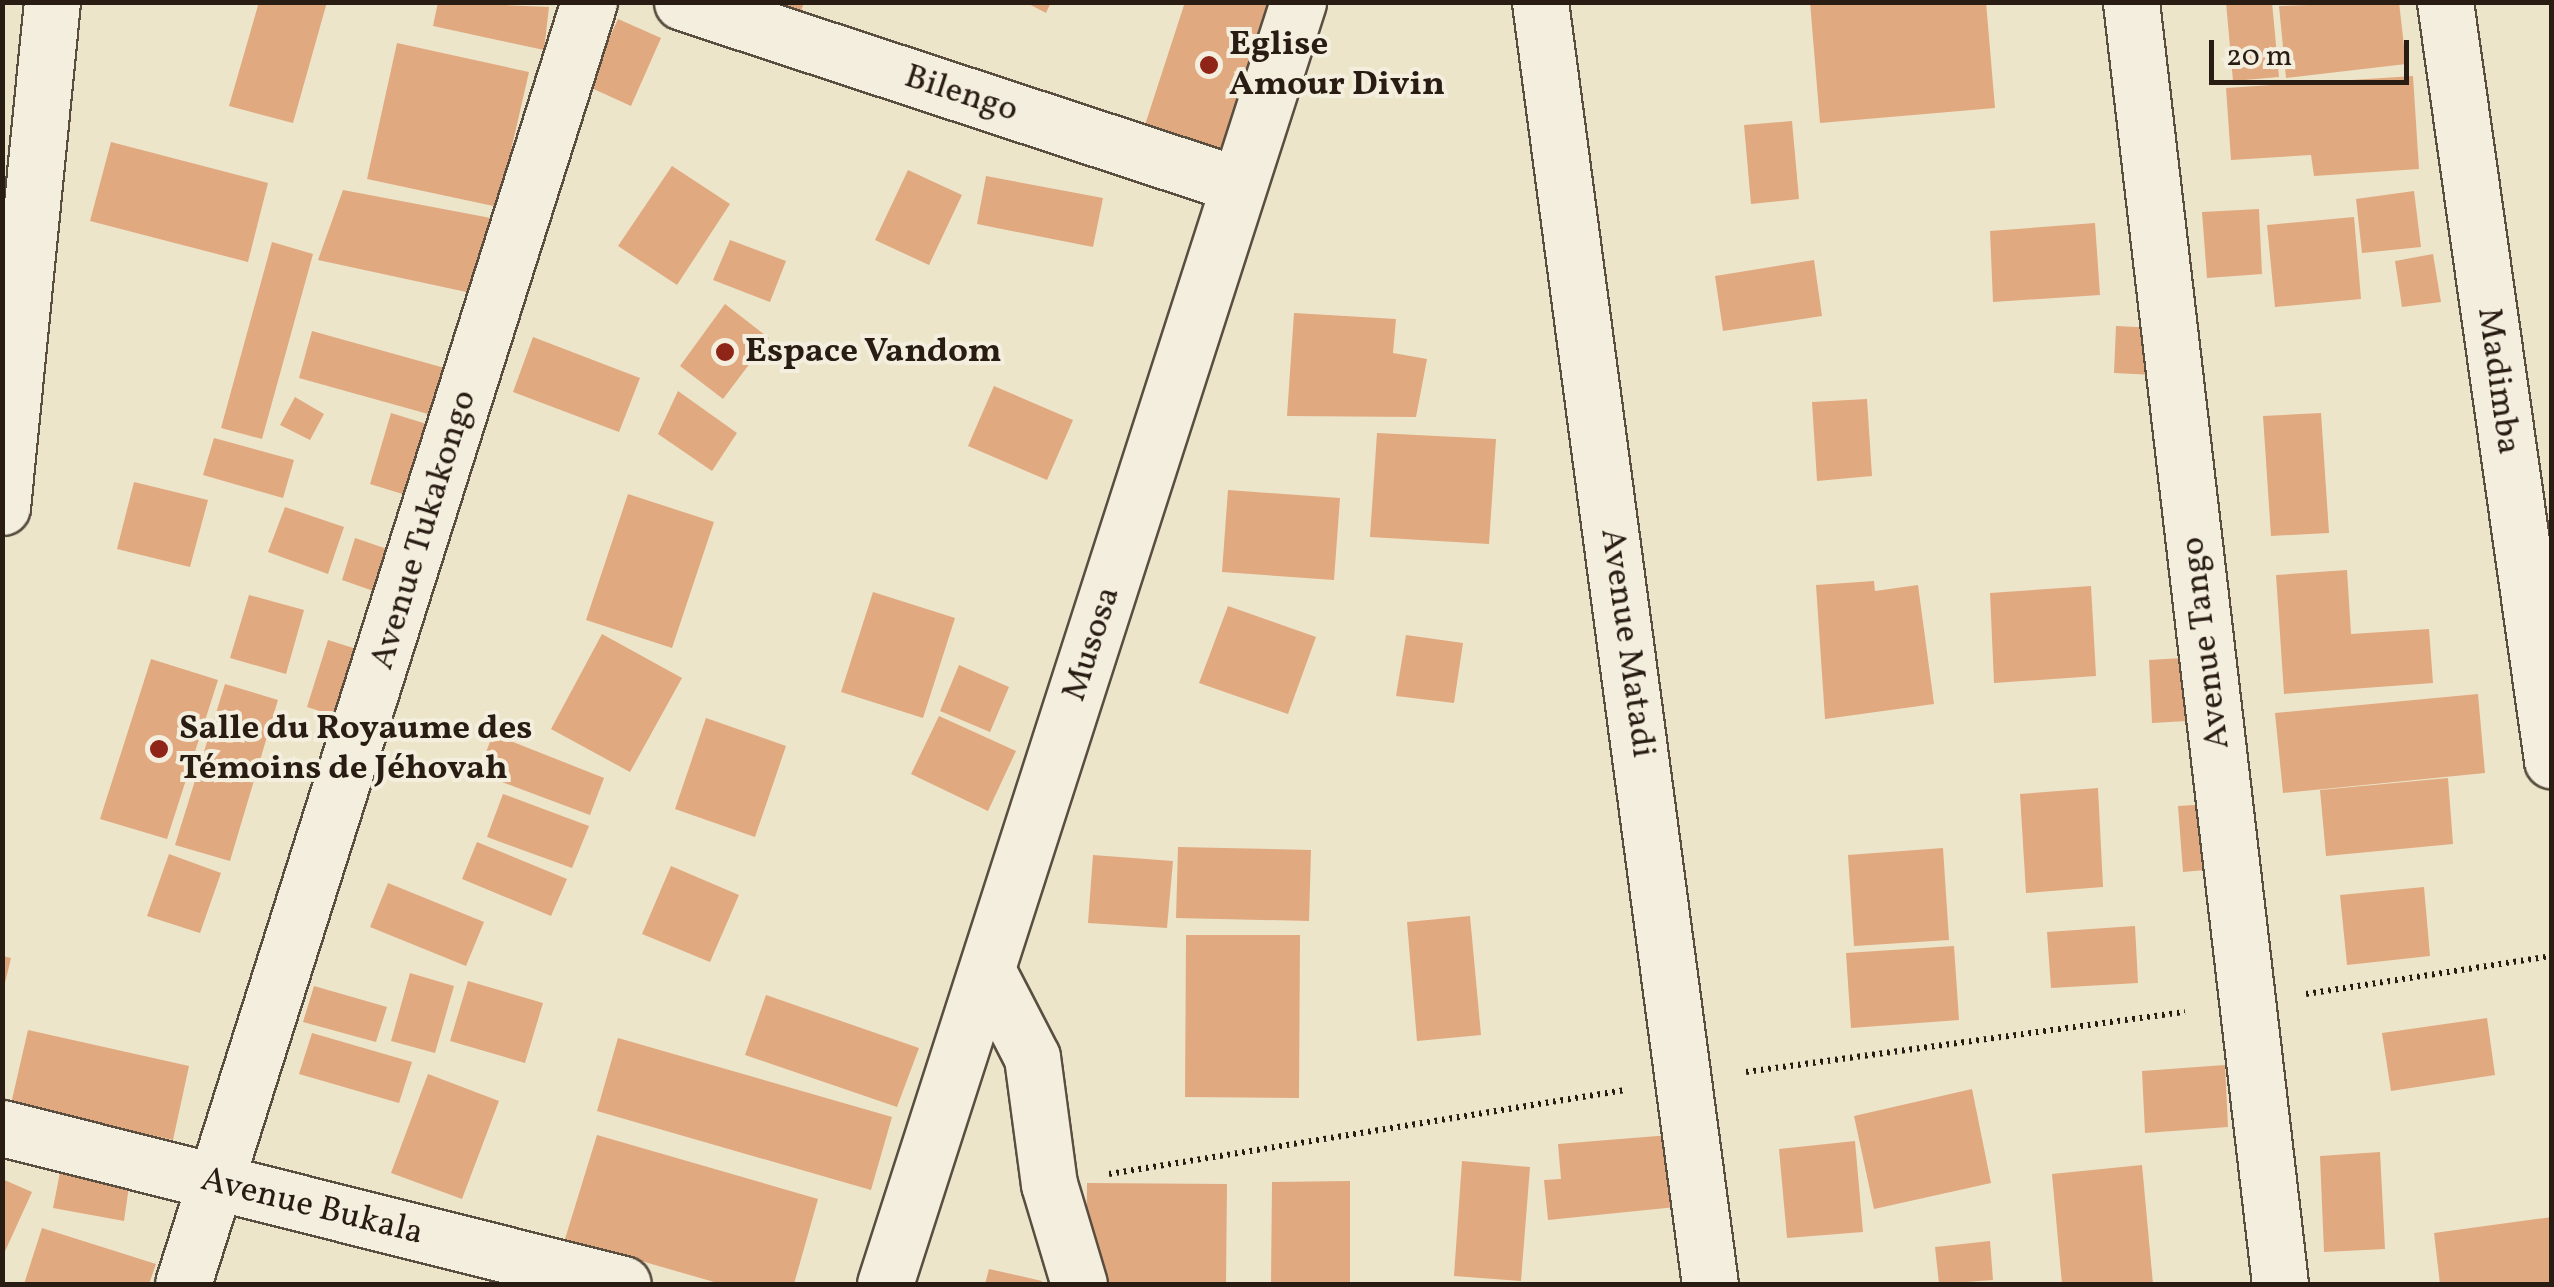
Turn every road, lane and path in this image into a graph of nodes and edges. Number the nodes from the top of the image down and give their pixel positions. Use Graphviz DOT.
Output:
graph roads {
  1 [pos="52,2"];
  2 [pos="590,2"];
  3 [pos="682,2"];
  4 [pos="1298,2"];
  5 [pos="1540,2"];
  6 [pos="2130,2"];
  7 [pos="2445,2"];
  8 [pos="1240,184"];
  9 [pos="12,278"];
  10 [pos="2,508"];
  11 [pos="2552,760"];
  12 [pos="2552,956"];
  13 [pos="987,970"];
  14 [pos="2248,1003"];
  15 [pos="1686,1080"];
  16 [pos="2,1128"];
  17 [pos="218,1184"];
  18 [pos="1049,1184"];
  19 [pos="182,1284"];
  20 [pos="623,1284"];
  21 [pos="885,1284"];
  22 [pos="1079,1284"];
  23 [pos="1710,1284"];
  24 [pos="2280,1284"];
  1 -- 9 [label="street"];
  2 -- 17 [label="street, Avenue Tukakongo"];
  3 -- 8 [label="street, Bilengo"];
  4 -- 8 [label="street, Musosa"];
  5 -- 15 [label="street, Avenue Matadi"];
  6 -- 14 [label="street, Avenue Tango"];
  7 -- 11 [label="street, Madimba"];
  8 -- 13 [label="street, Musosa"];
  9 -- 10 [label="street"];
  12 -- 14 [label="path"];
  13 -- 18 [label="street"];
  13 -- 21 [label="street, Musosa"];
  14 -- 15 [label="path"];
  14 -- 24 [label="street, Avenue Tango"];
  15 -- 18 [label="path"];
  15 -- 23 [label="street, Avenue Matadi"];
  16 -- 17 [label="street, Avenue Bukala"];
  17 -- 19 [label="street, Avenue Tukakongo"];
  17 -- 20 [label="street, Avenue Bukala"];
  18 -- 22 [label="street"];
}
